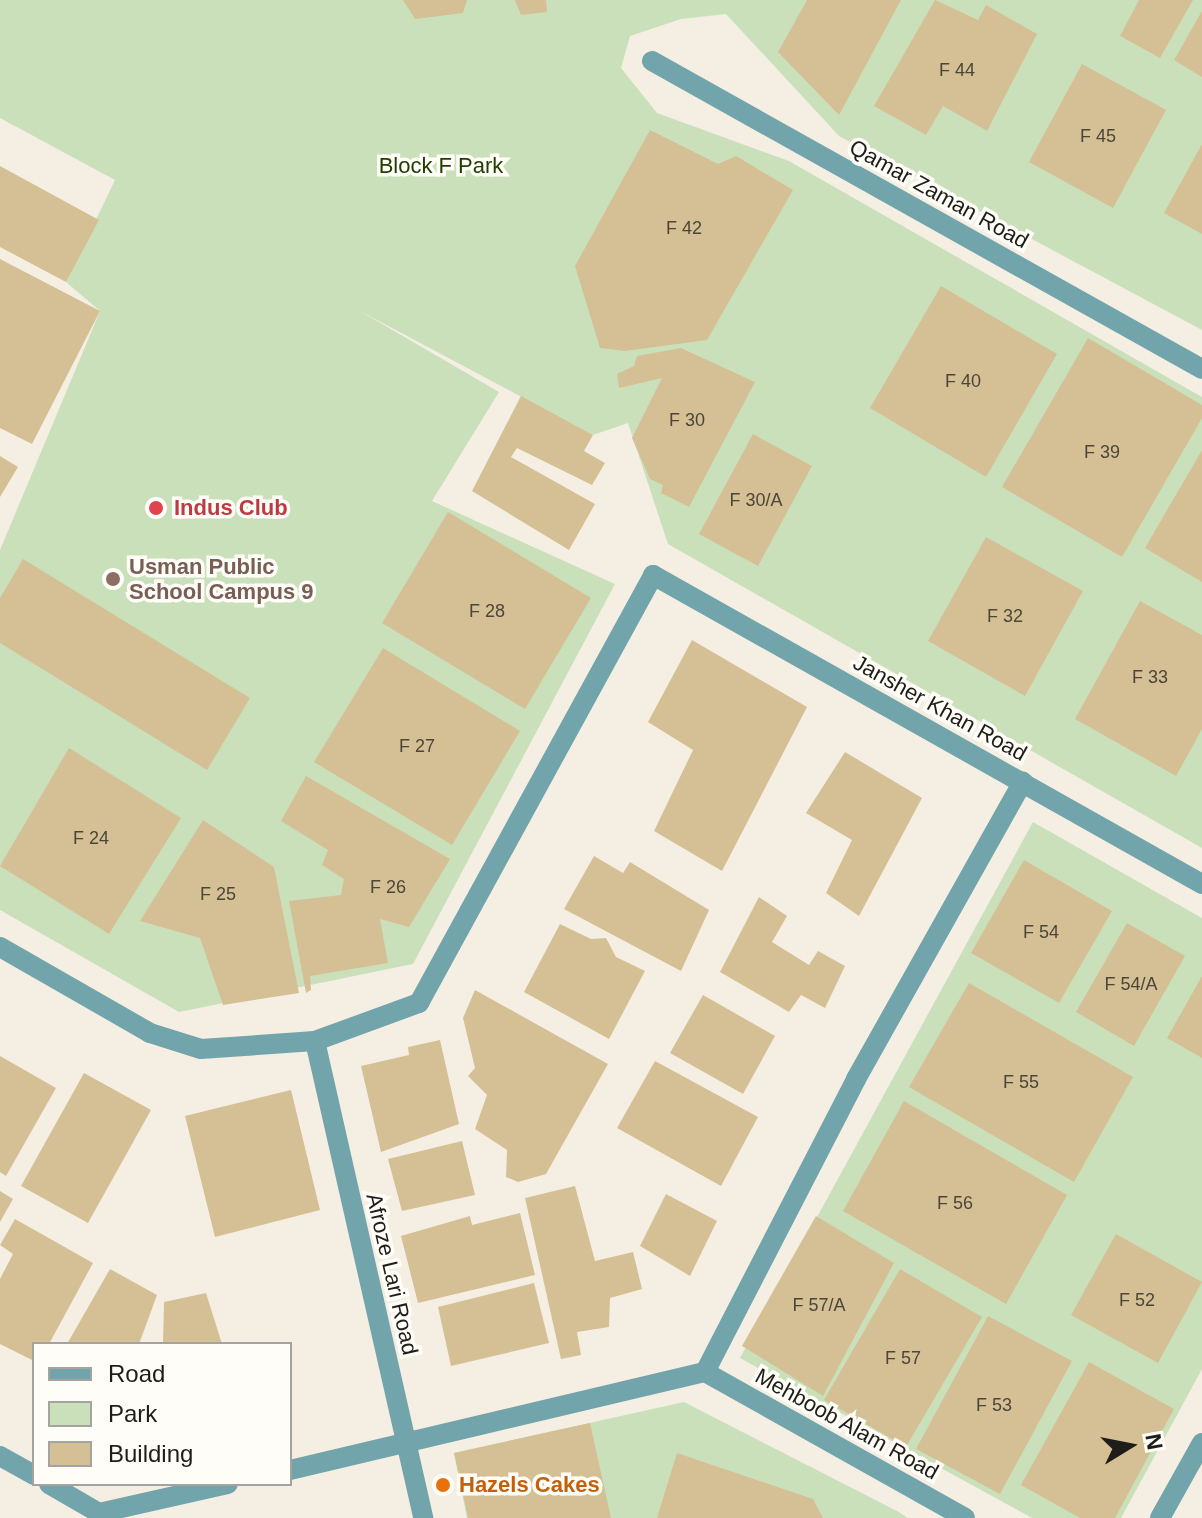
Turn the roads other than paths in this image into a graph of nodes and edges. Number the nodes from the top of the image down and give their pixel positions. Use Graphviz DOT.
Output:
graph roads {
  1 [pos="652,61"];
  2 [pos="1202,369"];
  3 [pos="1023,782"];
  4 [pos="1202,884"];
  5 [pos="0,947"];
  6 [pos="315,1041"];
  7 [pos="705,1372"];
  8 [pos="1202,1443"];
  9 [pos="406,1444"];
  10 [pos="0,1456"];
  11 [pos="292,1470"];
  12 [pos="32,1474"];
  13 [pos="52,1486"];
  14 [pos="220,1486"];
  15 [pos="98,1516"];
  16 [pos="423,1518"];
  17 [pos="965,1518"];
  18 [pos="1160,1518"];
  1 -- 2 [label="street, Qamar Zaman Road"];
  3 -- 4 [label="street, Jansher Khan Road"];
  3 -- 6 [label="street, Jansher Khan Road"];
  3 -- 7 [label="street"];
  5 -- 6 [label="street"];
  6 -- 9 [label="street, Afroze Lari Road"];
  7 -- 9 [label="street"];
  7 -- 17 [label="street, Mehboob Alam Road"];
  8 -- 18 [label="street"];
  9 -- 11 [label="street"];
  9 -- 16 [label="street, Afroze Lari Road"];
  10 -- 12 [label="street"];
  13 -- 15 [label="street"];
  14 -- 15 [label="street"];
}
